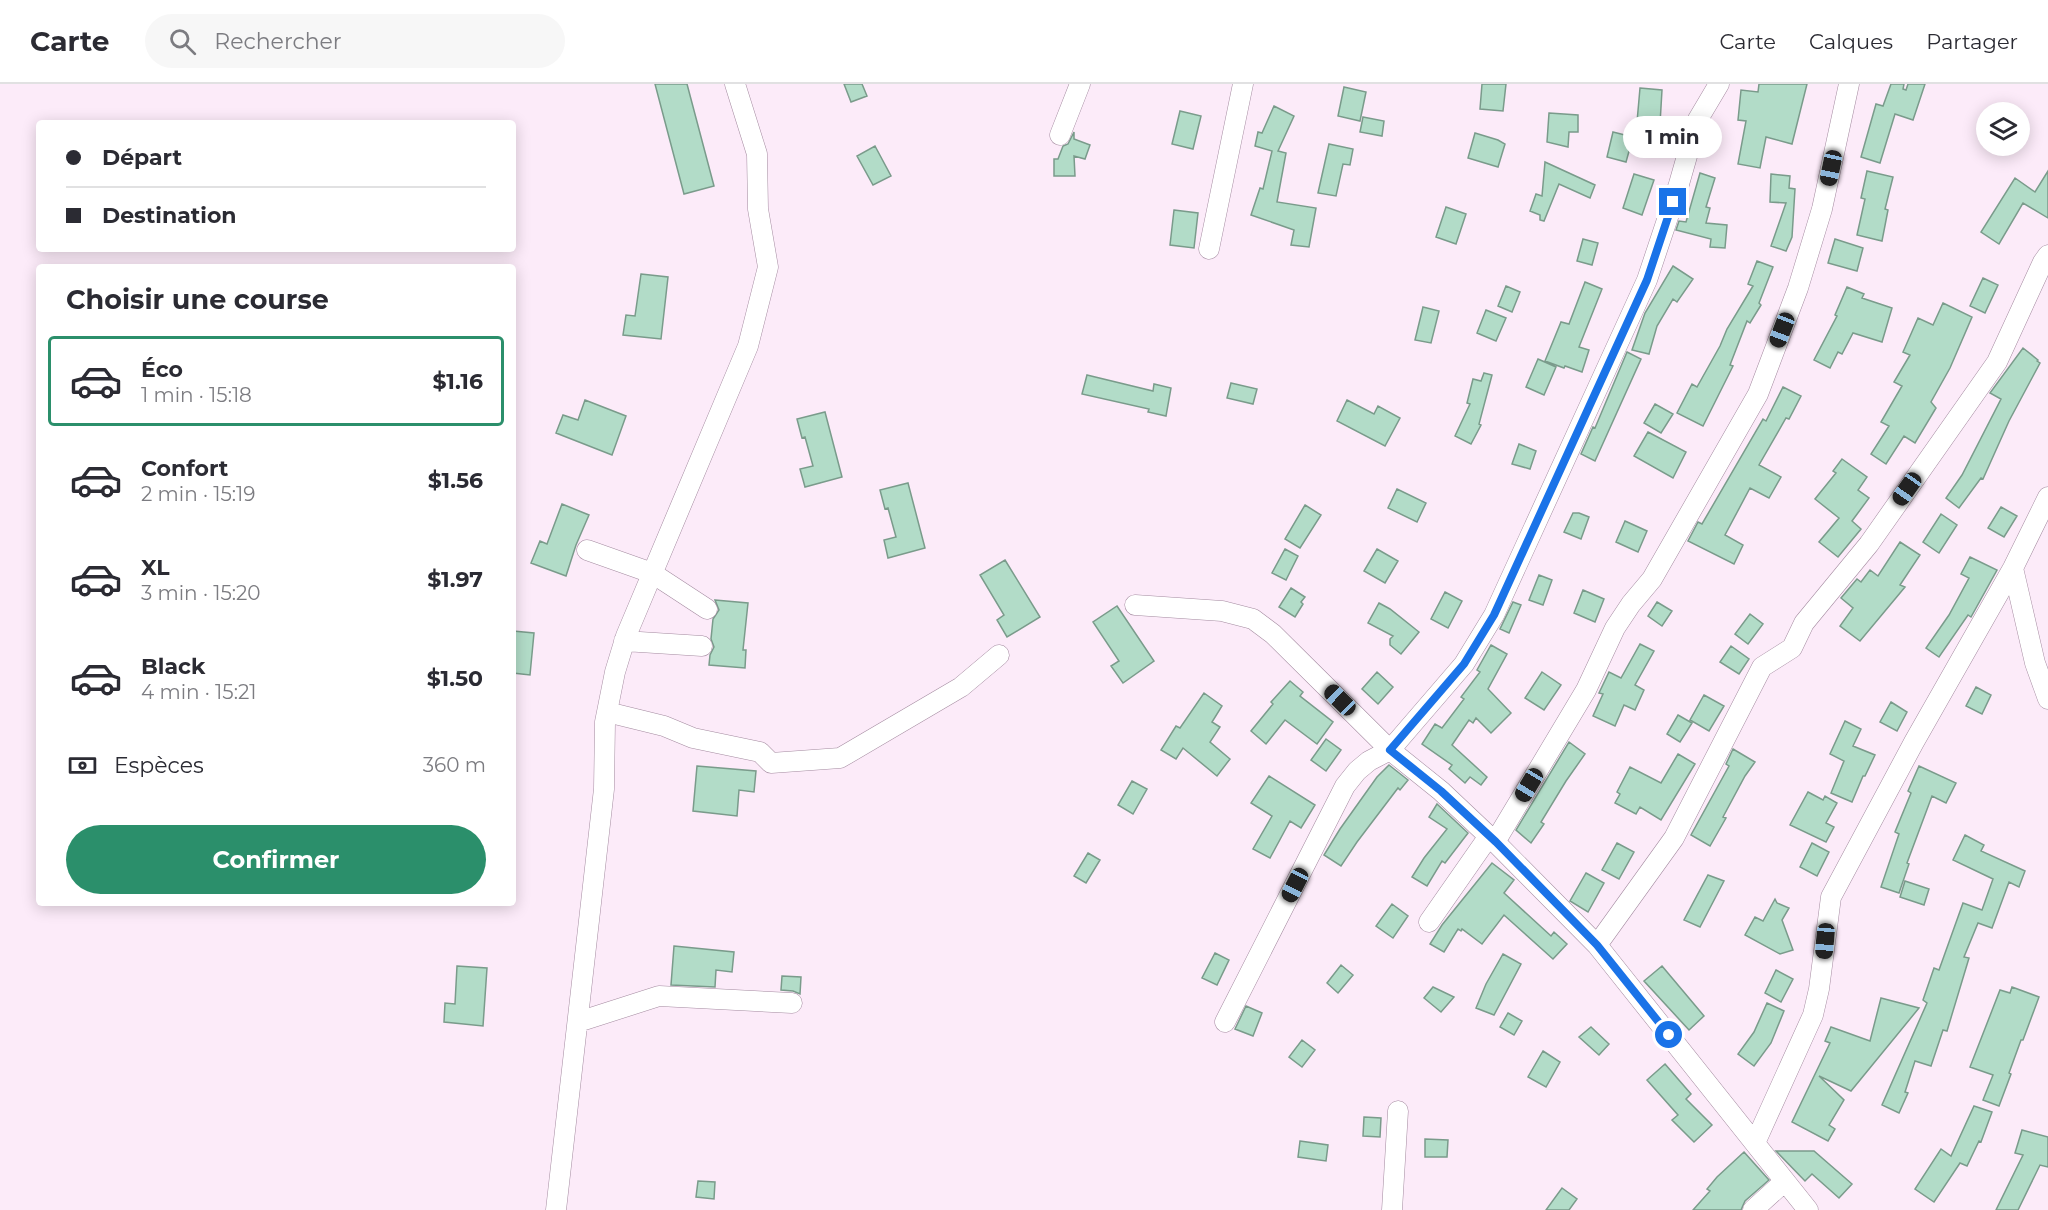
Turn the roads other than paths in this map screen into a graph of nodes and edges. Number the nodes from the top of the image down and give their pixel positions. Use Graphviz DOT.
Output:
graph roads {
  1 [pos="735,84"];
  2 [pos="1080,84"];
  3 [pos="1243,84"];
  4 [pos="1719,84"];
  5 [pos="1849,84"];
  6 [pos="1060,135"];
  7 [pos="1209,249"];
  8 [pos="2048,255"];
  9 [pos="2048,497"];
  10 [pos="587,550"];
  11 [pos="2013,568"];
  12 [pos="652,573"];
  13 [pos="1134,605"];
  14 [pos="707,609"];
  15 [pos="624,641"];
  16 [pos="702,646"];
  17 [pos="999,655"];
  18 [pos="2048,699"];
  19 [pos="607,712"];
  20 [pos="1390,750"];
  21 [pos="1492,839"];
  22 [pos="1429,922"];
  23 [pos="1597,945"];
  24 [pos="792,1003"];
  25 [pos="578,1022"];
  26 [pos="1225,1022"];
  27 [pos="1398,1111"];
  28 [pos="1755,1143"];
  29 [pos="1784,1182"];
  30 [pos="556,1210"];
  31 [pos="1392,1210"];
  32 [pos="1753,1210"];
  33 [pos="1808,1210"];
  1 -- 12 [label="street"];
  2 -- 6 [label="street"];
  3 -- 7 [label="street"];
  4 -- 20 [label="street"];
  5 -- 21 [label="street"];
  8 -- 23 [label="street"];
  9 -- 11 [label="street"];
  10 -- 12 [label="street"];
  11 -- 18 [label="street"];
  11 -- 28 [label="street"];
  12 -- 14 [label="street"];
  12 -- 15 [label="street"];
  13 -- 20 [label="street"];
  15 -- 16 [label="street"];
  15 -- 19 [label="street"];
  17 -- 19 [label="street"];
  19 -- 25 [label="street"];
  20 -- 21 [label="street"];
  20 -- 26 [label="street"];
  21 -- 22 [label="street"];
  21 -- 23 [label="street"];
  23 -- 28 [label="street"];
  24 -- 25 [label="street"];
  25 -- 30 [label="street"];
  27 -- 31 [label="street"];
  28 -- 29 [label="street"];
  29 -- 32 [label="street"];
  29 -- 33 [label="street"];
}
